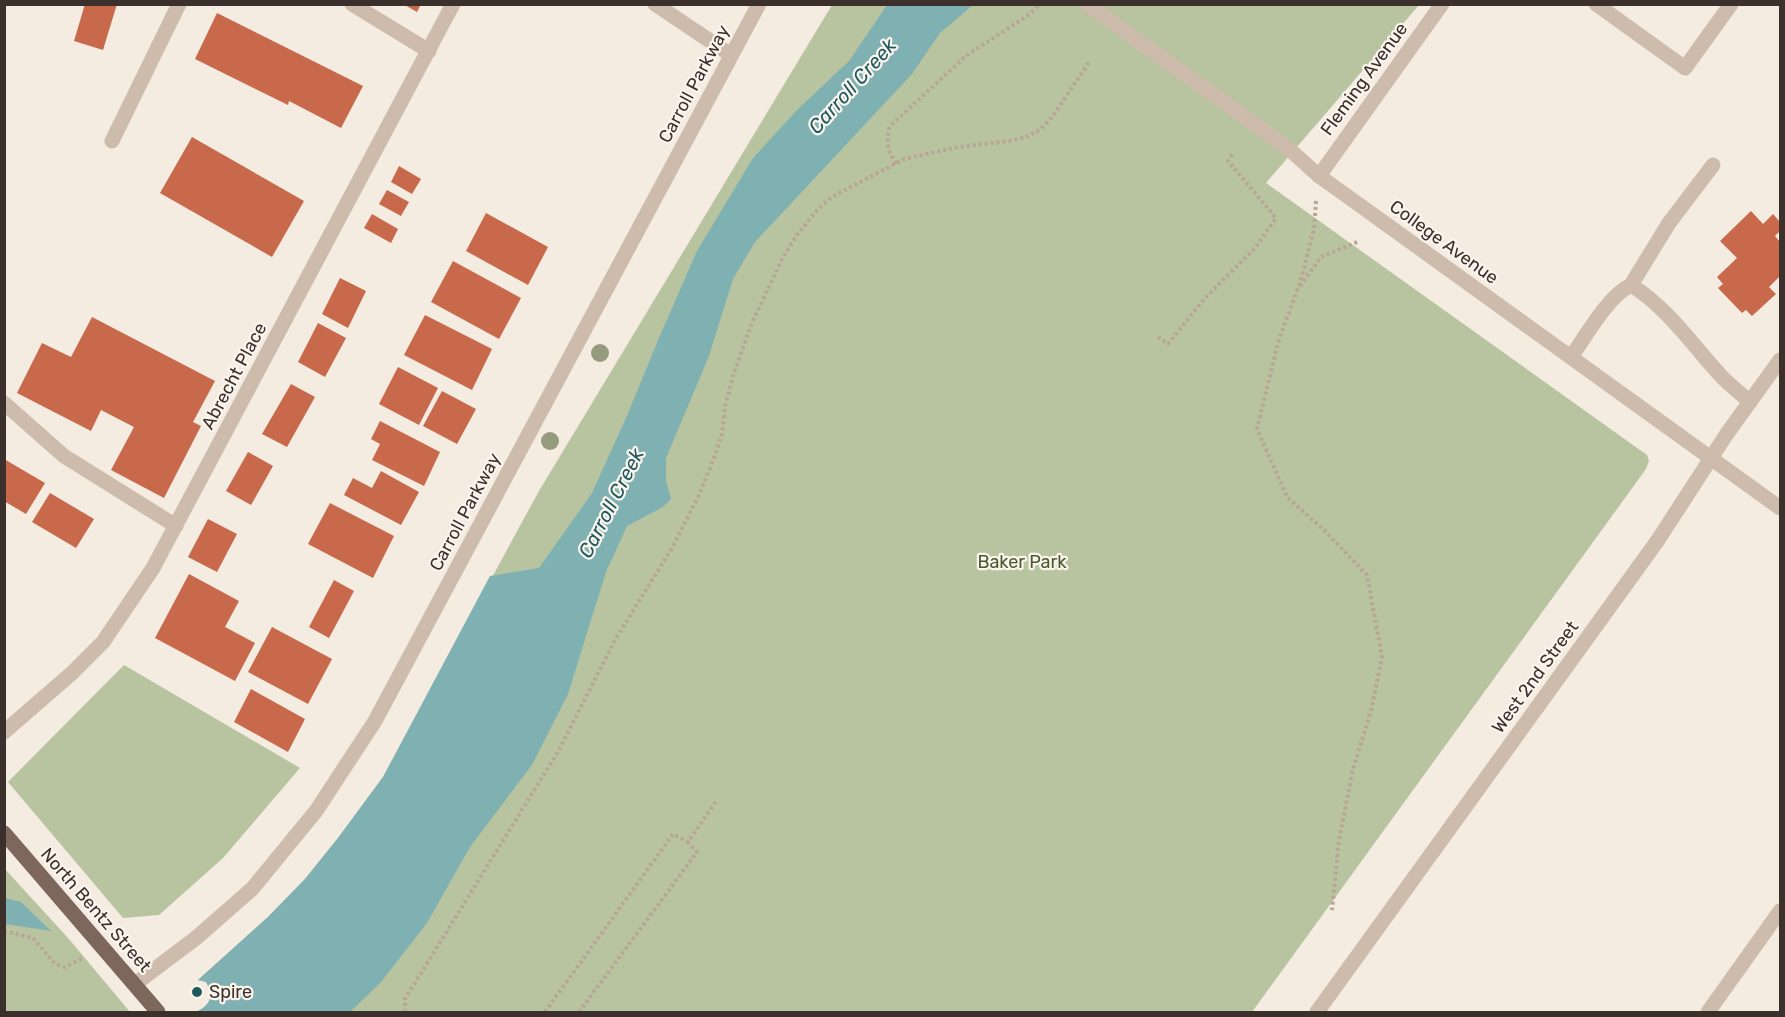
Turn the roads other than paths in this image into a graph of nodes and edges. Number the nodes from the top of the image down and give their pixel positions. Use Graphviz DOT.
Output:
graph roads {
  1 [pos="179,4"];
  2 [pos="352,4"];
  3 [pos="453,4"];
  4 [pos="655,4"];
  5 [pos="759,4"];
  6 [pos="1087,4"];
  7 [pos="1442,4"];
  8 [pos="1596,4"];
  9 [pos="1731,4"];
  10 [pos="429,51"];
  11 [pos="731,55"];
  12 [pos="112,141"];
  13 [pos="1713,165"];
  14 [pos="1319,176"];
  15 [pos="1631,285"];
  16 [pos="1571,357"];
  17 [pos="1780,360"];
  18 [pos="1750,402"];
  19 [pos="4,403"];
  20 [pos="1712,458"];
  21 [pos="1780,508"];
  22 [pos="176,526"];
  23 [pos="4,732"];
  24 [pos="4,833"];
  25 [pos="1780,911"];
  26 [pos="135,984"];
  27 [pos="158,1012"];
  28 [pos="1317,1012"];
  29 [pos="1708,1012"];
  1 -- 12 [label="street"];
  2 -- 10 [label="street"];
  3 -- 10 [label="street, Abrecht Place"];
  4 -- 11 [label="street"];
  5 -- 11 [label="street, Carroll Parkway"];
  6 -- 14 [label="street, College Avenue"];
  7 -- 14 [label="street, Fleming Avenue"];
  8 -- 9 [label="street"];
  10 -- 22 [label="street, Abrecht Place"];
  11 -- 26 [label="street, Carroll Parkway"];
  13 -- 15 [label="street"];
  14 -- 16 [label="street, College Avenue"];
  15 -- 16 [label="street"];
  15 -- 18 [label="street"];
  16 -- 20 [label="street, College Avenue"];
  17 -- 18 [label="street, West 2nd Street"];
  18 -- 20 [label="street, West 2nd Street"];
  19 -- 22 [label="street"];
  20 -- 21 [label="street, College Avenue"];
  20 -- 28 [label="street, West 2nd Street"];
  22 -- 23 [label="street, Abrecht Place"];
  24 -- 26 [label="main road, North Bentz Street"];
  25 -- 29 [label="street"];
  26 -- 27 [label="main road, North Bentz Street"];
}
